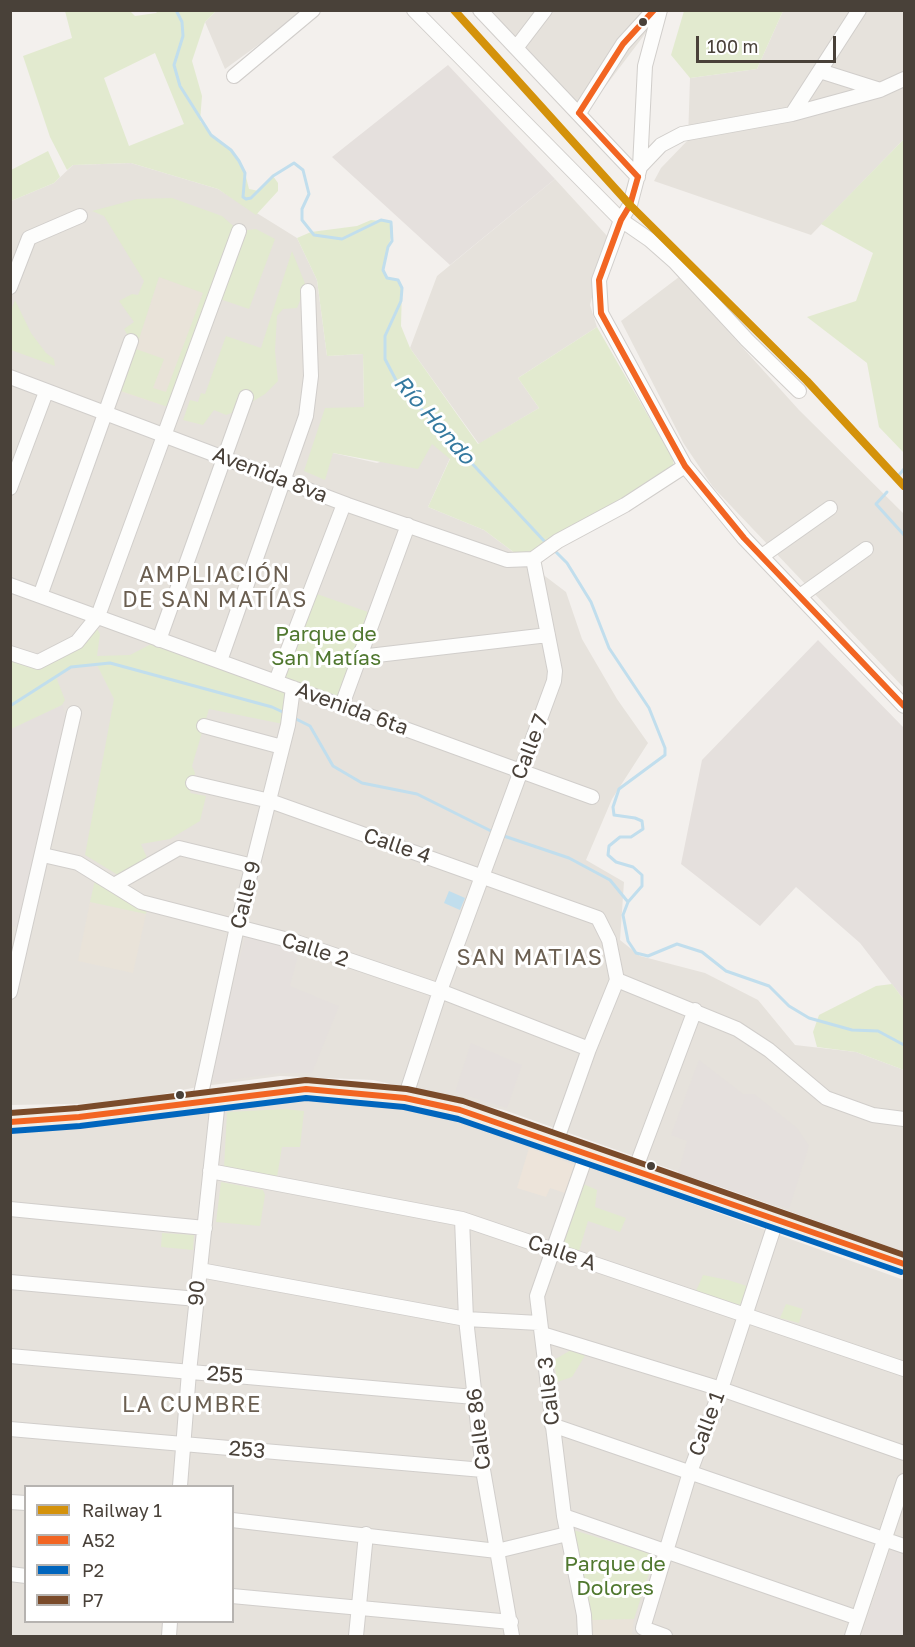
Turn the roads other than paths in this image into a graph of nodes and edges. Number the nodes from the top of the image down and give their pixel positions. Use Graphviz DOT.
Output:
graph roads {
  1 [pos="313,10"];
  2 [pos="414,10"];
  3 [pos="480,10"];
  4 [pos="545,10"];
  5 [pos="654,10"];
  6 [pos="660,10"];
  7 [pos="859,10"];
  8 [pos="516,48"];
  9 [pos="820,71"];
  10 [pos="234,76"];
  11 [pos="904,79"];
  12 [pos="880,90"];
  13 [pos="579,113"];
  14 [pos="792,114"];
  15 [pos="639,172"];
  16 [pos="80,216"];
  17 [pos="621,220"];
  18 [pos="239,231"];
  19 [pos="10,288"];
  20 [pos="308,291"];
  21 [pos="131,341"];
  22 [pos="10,377"];
  23 [pos="799,391"];
  24 [pos="46,392"];
  25 [pos="246,397"];
  26 [pos="105,414"];
  27 [pos="164,435"];
  28 [pos="224,457"];
  29 [pos="685,466"];
  30 [pos="283,479"];
  31 [pos="10,488"];
  32 [pos="344,504"];
  33 [pos="830,508"];
  34 [pos="408,525"];
  35 [pos="866,549"];
  36 [pos="762,556"];
  37 [pos="533,559"];
  38 [pos="10,585"];
  39 [pos="40,596"];
  40 [pos="800,597"];
  41 [pos="98,616"];
  42 [pos="548,635"];
  43 [pos="159,640"];
  44 [pos="10,653"];
  45 [pos="360,657"];
  46 [pos="220,661"];
  47 [pos="276,681"];
  48 [pos="292,694"];
  49 [pos="342,705"];
  50 [pos="904,706"];
  51 [pos="74,713"];
  52 [pos="204,726"];
  53 [pos="282,747"];
  54 [pos="522,770"];
  55 [pos="193,783"];
  56 [pos="592,797"];
  57 [pos="270,801"];
  58 [pos="44,855"];
  59 [pos="253,866"];
  60 [pos="482,876"];
  61 [pos="114,885"];
  62 [pos="237,927"];
  63 [pos="617,980"];
  64 [pos="10,992"];
  65 [pos="440,992"];
  66 [pos="695,1010"];
  67 [pos="589,1048"];
  68 [pos="405,1098"];
  69 [pos="218,1100"];
  70 [pos="199,1103"];
  71 [pos="904,1119"];
  72 [pos="10,1122"];
  73 [pos="556,1142"];
  74 [pos="587,1153"];
  75 [pos="635,1170"];
  76 [pos="210,1171"];
  77 [pos="10,1209"];
  78 [pos="462,1219"];
  79 [pos="776,1221"];
  80 [pos="205,1228"];
  81 [pos="551,1250"];
  82 [pos="904,1264"];
  83 [pos="200,1270"];
  84 [pos="10,1282"];
  85 [pos="198,1299"];
  86 [pos="743,1315"];
  87 [pos="466,1319"];
  88 [pos="541,1329"];
  89 [pos="10,1356"];
  90 [pos="904,1369"];
  91 [pos="189,1372"];
  92 [pos="721,1389"];
  93 [pos="474,1397"];
  94 [pos="552,1425"];
  95 [pos="10,1429"];
  96 [pos="183,1445"];
  97 [pos="904,1453"];
  98 [pos="483,1470"];
  99 [pos="690,1472"];
  100 [pos="904,1481"];
  101 [pos="180,1485"];
  102 [pos="564,1516"];
  103 [pos="234,1520"];
  104 [pos="366,1534"];
  105 [pos="567,1534"];
  106 [pos="884,1539"];
  107 [pos="904,1546"];
  108 [pos="497,1551"];
  109 [pos="665,1551"];
  110 [pos="234,1596"];
  111 [pos="360,1607"];
  112 [pos="858,1618"];
  113 [pos="512,1622"];
  114 [pos="356,1636"];
  115 [pos="512,1636"];
  116 [pos="585,1636"];
  117 [pos="665,1636"];
  118 [pos="852,1636"];
  1 -- 10 [label="street"];
  2 -- 17 [label="street"];
  3 -- 8 [label="street"];
  4 -- 8 [label="street"];
  5 -- 13 [label="street"];
  6 -- 15 [label="street"];
  7 -- 9 [label="street"];
  8 -- 13 [label="street"];
  9 -- 12 [label="street"];
  9 -- 14 [label="street"];
  11 -- 12 [label="street"];
  12 -- 14 [label="street"];
  13 -- 15 [label="street"];
  14 -- 15 [label="street"];
  15 -- 17 [label="street"];
  16 -- 19 [label="street"];
  17 -- 23 [label="street"];
  17 -- 29 [label="street"];
  18 -- 27 [label="street"];
  20 -- 30 [label="street"];
  21 -- 26 [label="street"];
  22 -- 24 [label="street, Avenida 8va"];
  24 -- 26 [label="street, Avenida 8va"];
  24 -- 31 [label="street"];
  25 -- 28 [label="street"];
  26 -- 27 [label="street, Avenida 8va"];
  26 -- 39 [label="street"];
  27 -- 28 [label="street, Avenida 8va"];
  27 -- 41 [label="street"];
  28 -- 30 [label="street, Avenida 8va"];
  28 -- 43 [label="street"];
  29 -- 36 [label="street"];
  29 -- 37 [label="street"];
  30 -- 32 [label="street, Avenida 8va"];
  30 -- 46 [label="street"];
  32 -- 34 [label="street, Avenida 8va"];
  32 -- 47 [label="street"];
  33 -- 36 [label="street"];
  34 -- 37 [label="street, Avenida 8va"];
  34 -- 45 [label="street"];
  35 -- 40 [label="street"];
  36 -- 40 [label="street"];
  37 -- 42 [label="street, Calle 7"];
  38 -- 39 [label="street, Avenida 6ta"];
  39 -- 41 [label="street, Avenida 6ta"];
  40 -- 50 [label="street"];
  41 -- 43 [label="street, Avenida 6ta"];
  41 -- 44 [label="street"];
  42 -- 45 [label="street"];
  42 -- 54 [label="street, Calle 7"];
  43 -- 46 [label="street, Avenida 6ta"];
  45 -- 49 [label="street"];
  46 -- 47 [label="street, Avenida 6ta"];
  47 -- 48 [label="street, Avenida 6ta"];
  48 -- 49 [label="street, Avenida 6ta"];
  48 -- 53 [label="street, Calle 9"];
  49 -- 54 [label="street, Avenida 6ta"];
  51 -- 58 [label="street"];
  52 -- 53 [label="street"];
  53 -- 57 [label="street, Calle 9"];
  54 -- 56 [label="street, Avenida 6ta"];
  54 -- 60 [label="street, Calle 7"];
  55 -- 57 [label="street, Calle 4"];
  57 -- 59 [label="street, Calle 9"];
  57 -- 60 [label="street, Calle 4"];
  58 -- 61 [label="street, Calle 2"];
  58 -- 64 [label="street"];
  59 -- 61 [label="street"];
  59 -- 62 [label="street, Calle 9"];
  60 -- 63 [label="street, Calle 4"];
  60 -- 65 [label="street, Calle 7"];
  61 -- 62 [label="street, Calle 2"];
  62 -- 65 [label="street, Calle 2"];
  62 -- 70 [label="street, Calle 9"];
  63 -- 66 [label="street"];
  63 -- 67 [label="street"];
  65 -- 67 [label="street, Calle 2"];
  65 -- 68 [label="street, Calle 7"];
  66 -- 71 [label="street"];
  66 -- 75 [label="street"];
  67 -- 73 [label="street"];
  68 -- 69 [label="main road"];
  68 -- 73 [label="main road"];
  69 -- 70 [label="main road"];
  69 -- 76 [label="street, 90"];
  70 -- 72 [label="main road"];
  73 -- 74 [label="main road"];
  74 -- 75 [label="main road"];
  74 -- 81 [label="street, Calle 3"];
  75 -- 79 [label="main road"];
  76 -- 78 [label="street, Calle A"];
  76 -- 80 [label="street, 90"];
  77 -- 80 [label="street"];
  78 -- 81 [label="street, Calle A"];
  78 -- 87 [label="street, Calle 86"];
  79 -- 82 [label="main road"];
  79 -- 86 [label="street, Calle 1"];
  80 -- 83 [label="street, 90"];
  81 -- 86 [label="street, Calle A"];
  81 -- 88 [label="street, Calle 3"];
  83 -- 85 [label="street, 90"];
  83 -- 87 [label="street"];
  84 -- 85 [label="street"];
  85 -- 91 [label="street, 90"];
  86 -- 90 [label="street, Calle A"];
  86 -- 92 [label="street, Calle 1"];
  87 -- 88 [label="street"];
  87 -- 93 [label="street, Calle 86"];
  88 -- 92 [label="street"];
  88 -- 94 [label="street, Calle 3"];
  89 -- 91 [label="street, 255"];
  91 -- 93 [label="street, 255"];
  91 -- 96 [label="street, 90"];
  92 -- 97 [label="street"];
  92 -- 99 [label="street, Calle 1"];
  93 -- 98 [label="street, Calle 86"];
  94 -- 99 [label="street"];
  94 -- 102 [label="street, Calle 3"];
  95 -- 96 [label="street, 253"];
  96 -- 98 [label="street, 253"];
  96 -- 101 [label="street, 90"];
  98 -- 108 [label="street, Calle 86"];
  99 -- 106 [label="street"];
  99 -- 109 [label="street, Calle 1"];
  100 -- 106 [label="street"];
  102 -- 105 [label="street, Calle 3"];
  102 -- 109 [label="street"];
  103 -- 104 [label="street"];
  104 -- 108 [label="street"];
  104 -- 111 [label="street"];
  105 -- 108 [label="street"];
  105 -- 116 [label="street, Calle 3"];
  106 -- 107 [label="street"];
  106 -- 112 [label="street"];
  108 -- 113 [label="street, Calle 86"];
  109 -- 112 [label="street"];
  109 -- 117 [label="street, Calle 1"];
  110 -- 111 [label="street"];
  111 -- 113 [label="street"];
  111 -- 114 [label="street"];
  112 -- 118 [label="street"];
  113 -- 115 [label="street, Calle 86"];
}
